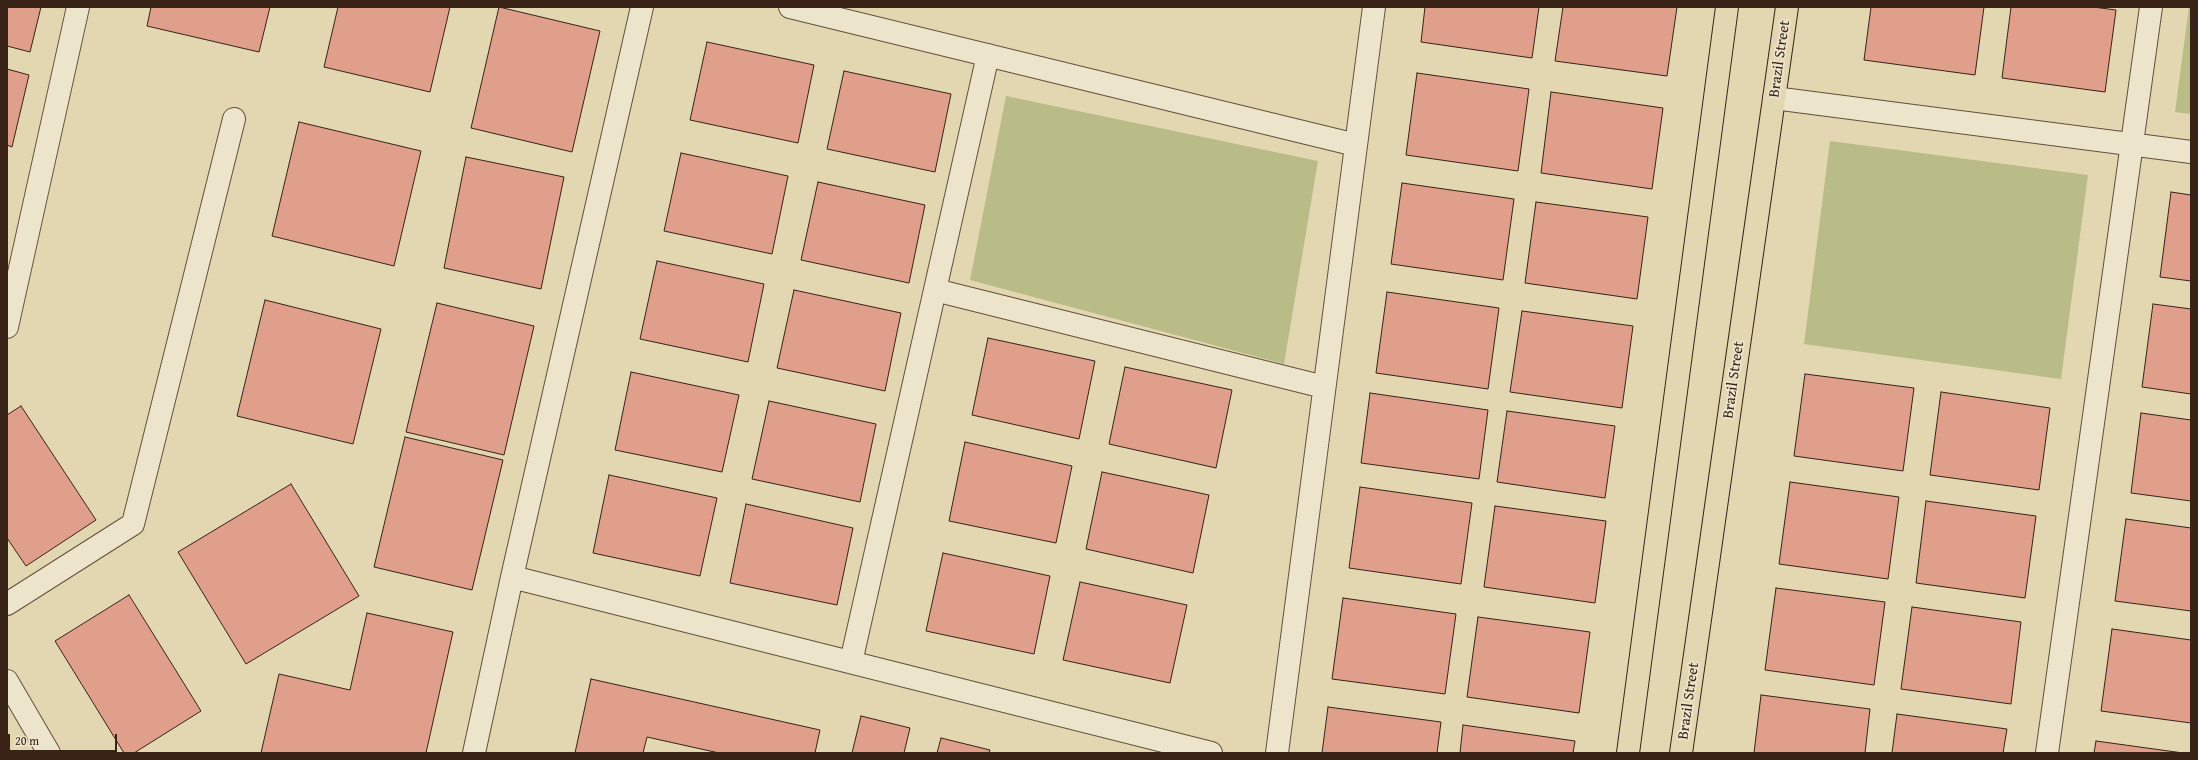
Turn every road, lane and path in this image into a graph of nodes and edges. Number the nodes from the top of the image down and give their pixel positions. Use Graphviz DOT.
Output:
graph roads {
  1 [pos="78,7"];
  2 [pos="642,7"];
  3 [pos="790,7"];
  4 [pos="1374,7"];
  5 [pos="1727,7"];
  6 [pos="1787,7"];
  7 [pos="2151,7"];
  8 [pos="988,55"];
  9 [pos="1774,98"];
  10 [pos="234,119"];
  11 [pos="2133,144"];
  12 [pos="1356,145"];
  13 [pos="2191,152"];
  14 [pos="935,290"];
  15 [pos="7,327"];
  16 [pos="1324,387"];
  17 [pos="512,577"];
  18 [pos="7,604"];
  19 [pos="851,662"];
  20 [pos="8,683"];
  21 [pos="49,753"];
  22 [pos="474,753"];
  23 [pos="1211,753"];
  24 [pos="1276,753"];
  25 [pos="1628,753"];
  26 [pos="1681,753"];
  27 [pos="2047,753"];
  1 -- 15 [label="street"];
  2 -- 17 [label="street"];
  3 -- 8 [label="street"];
  4 -- 12 [label="street"];
  5 -- 25 [label="highway"];
  6 -- 9 [label="highway, Brazil Street"];
  7 -- 11 [label="street"];
  8 -- 12 [label="street"];
  8 -- 14 [label="street"];
  9 -- 11 [label="street"];
  9 -- 26 [label="highway, Brazil Street"];
  10 -- 18 [label="street"];
  11 -- 13 [label="street"];
  11 -- 27 [label="street"];
  12 -- 16 [label="street"];
  14 -- 16 [label="street"];
  14 -- 19 [label="street"];
  16 -- 24 [label="street"];
  17 -- 19 [label="street"];
  17 -- 22 [label="street"];
  19 -- 23 [label="street"];
  20 -- 21 [label="street"];
}
